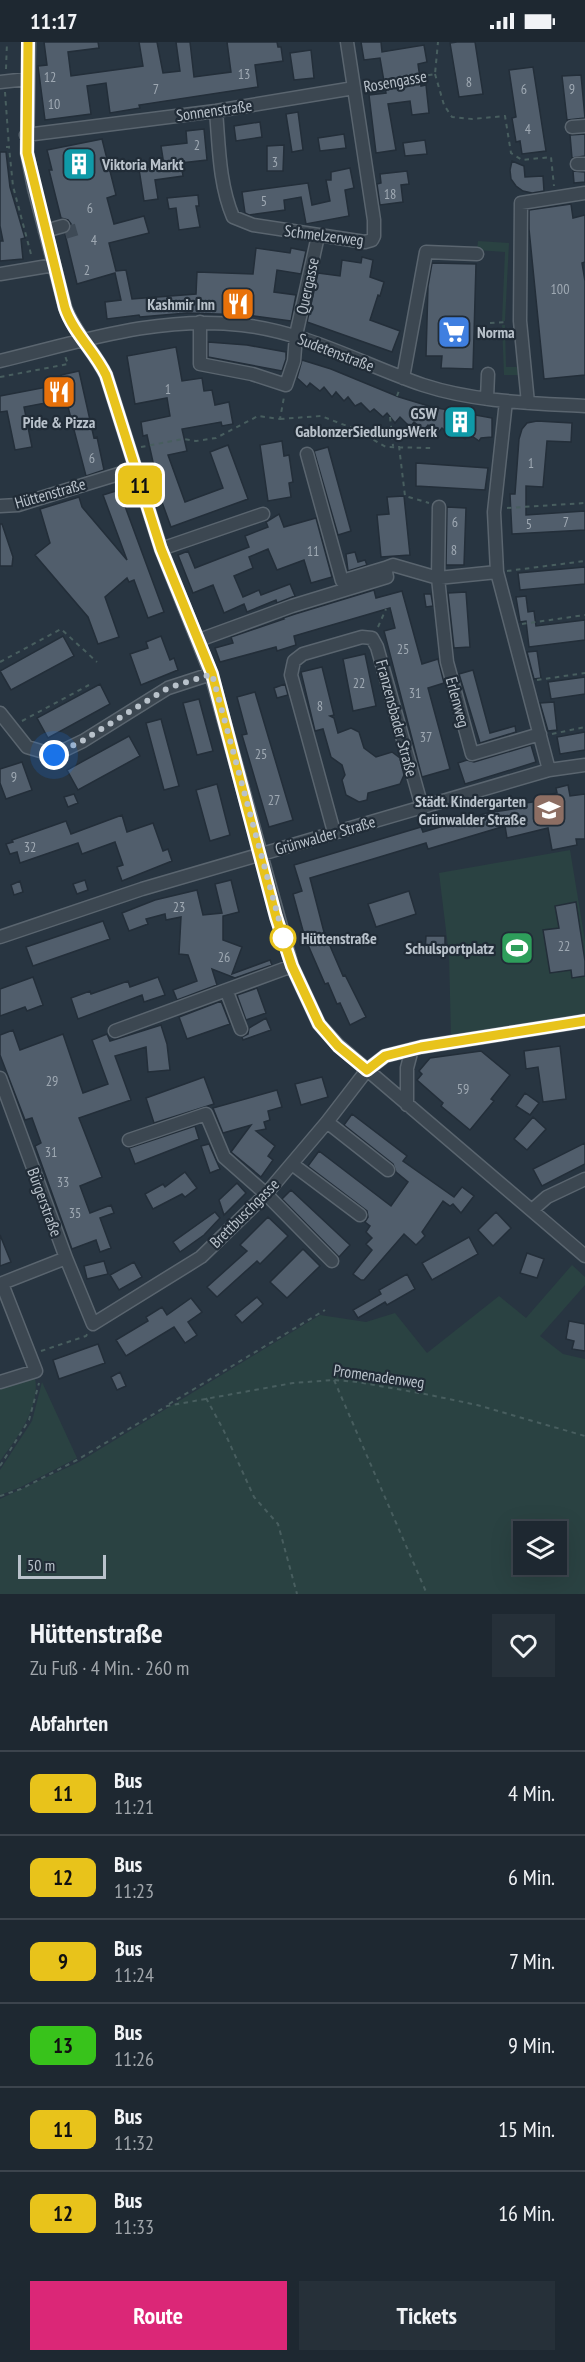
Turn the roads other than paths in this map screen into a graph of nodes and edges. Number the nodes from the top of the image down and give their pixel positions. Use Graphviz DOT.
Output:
graph roads {
  1 [pos="28,42"];
  2 [pos="347,42"];
  3 [pos="27,79"];
  4 [pos="0,82"];
  5 [pos="354,88"];
  6 [pos="216,111"];
  7 [pos="585,126"];
  8 [pos="572,127"];
  9 [pos="26,135"];
  10 [pos="585,193"];
  11 [pos="64,230"];
  12 [pos="46,234"];
  13 [pos="318,236"];
  14 [pos="477,254"];
  15 [pos="54,265"];
  16 [pos="0,274"];
  17 [pos="200,322"];
  18 [pos="296,335"];
  19 [pos="85,340"];
  20 [pos="0,361"];
  21 [pos="488,374"];
  22 [pos="403,378"];
  23 [pos="487,399"];
  24 [pos="506,401"];
  25 [pos="528,403"];
  26 [pos="585,406"];
  27 [pos="308,454"];
  28 [pos="135,469"];
  29 [pos="0,506"];
  30 [pos="439,507"];
  31 [pos="263,513"];
  32 [pos="161,549"];
  33 [pos="385,568"];
  34 [pos="497,572"];
  35 [pos="438,578"];
  36 [pos="199,640"];
  37 [pos="212,674"];
  38 [pos="0,713"];
  39 [pos="540,735"];
  40 [pos="585,765"];
  41 [pos="549,770"];
  42 [pos="422,807"];
  43 [pos="334,832"];
  44 [pos="261,854"];
  45 [pos="0,937"];
  46 [pos="292,966"];
  47 [pos="227,992"];
  48 [pos="585,1021"];
  49 [pos="241,1029"];
  50 [pos="115,1031"];
  51 [pos="412,1049"];
  52 [pos="367,1070"];
  53 [pos="0,1078"];
  54 [pos="407,1105"];
  55 [pos="327,1122"];
  56 [pos="129,1140"];
  57 [pos="292,1164"];
  58 [pos="388,1170"];
  59 [pos="585,1179"];
  60 [pos="266,1194"];
  61 [pos="532,1210"];
  62 [pos="360,1215"];
  63 [pos="585,1256"];
  64 [pos="66,1258"];
  65 [pos="332,1261"];
  66 [pos="1,1284"];
  67 [pos="93,1324"];
  68 [pos="0,1382"];
  1 -- 3 [label="street"];
  2 -- 5 [label="street"];
  3 -- 4 [label="street"];
  3 -- 9 [label="street"];
  5 -- 6 [label="street, Sonnenstraße"];
  5 -- 13 [label="street, Schmelzerweg"];
  6 -- 9 [label="street, Sonnenstraße"];
  6 -- 13 [label="street, Schmelzerweg"];
  7 -- 8 [label="street"];
  9 -- 12 [label="street"];
  10 -- 25 [label="street"];
  11 -- 12 [label="street"];
  12 -- 15 [label="street"];
  13 -- 18 [label="street, Quergasse"];
  14 -- 22 [label="street"];
  15 -- 16 [label="street"];
  15 -- 19 [label="street"];
  17 -- 18 [label="street, Sudetenstraße"];
  17 -- 18 [label="street, Quergasse"];
  17 -- 19 [label="street, Sudetenstraße"];
  18 -- 22 [label="street, Sudetenstraße"];
  19 -- 20 [label="street, Sudetenstraße"];
  19 -- 28 [label="street"];
  21 -- 23 [label="street"];
  22 -- 23 [label="street, Sudetenstraße"];
  23 -- 24 [label="street, Sudetenstraße"];
  24 -- 25 [label="street, Sudetenstraße"];
  24 -- 34 [label="street"];
  25 -- 26 [label="street, Sudetenstraße"];
  27 -- 33 [label="street"];
  28 -- 29 [label="street, Hüttenstraße"];
  28 -- 32 [label="street"];
  30 -- 35 [label="street, Erlenweg"];
  31 -- 32 [label="street"];
  32 -- 36 [label="street"];
  33 -- 35 [label="street"];
  33 -- 36 [label="street"];
  34 -- 35 [label="street"];
  34 -- 39 [label="street"];
  35 -- 39 [label="street, Erlenweg"];
  36 -- 37 [label="street"];
  37 -- 38 [label="street"];
  37 -- 44 [label="street"];
  39 -- 41 [label="street"];
  40 -- 41 [label="street, Grünwalder Straße"];
  41 -- 42 [label="street, Grünwalder Straße"];
  42 -- 43 [label="street, Grünwalder Straße"];
  42 -- 43 [label="street, Franzensbader Straße"];
  43 -- 44 [label="street, Grünwalder Straße"];
  44 -- 45 [label="street, Grünwalder Straße"];
  44 -- 46 [label="street"];
  46 -- 47 [label="street"];
  46 -- 52 [label="street"];
  47 -- 49 [label="street"];
  47 -- 50 [label="street"];
  48 -- 51 [label="street"];
  51 -- 52 [label="street"];
  51 -- 54 [label="street"];
  52 -- 54 [label="street"];
  52 -- 55 [label="street, Brettbuschgasse"];
  53 -- 64 [label="street, Bürgerstraße"];
  54 -- 61 [label="street"];
  55 -- 57 [label="street, Brettbuschgasse"];
  55 -- 58 [label="street"];
  56 -- 60 [label="street"];
  57 -- 60 [label="street, Brettbuschgasse"];
  57 -- 62 [label="street"];
  59 -- 61 [label="street"];
  60 -- 65 [label="street"];
  60 -- 67 [label="street, Brettbuschgasse"];
  61 -- 63 [label="street"];
  64 -- 66 [label="street"];
  64 -- 67 [label="street, Bürgerstraße"];
  66 -- 68 [label="street"];
}
